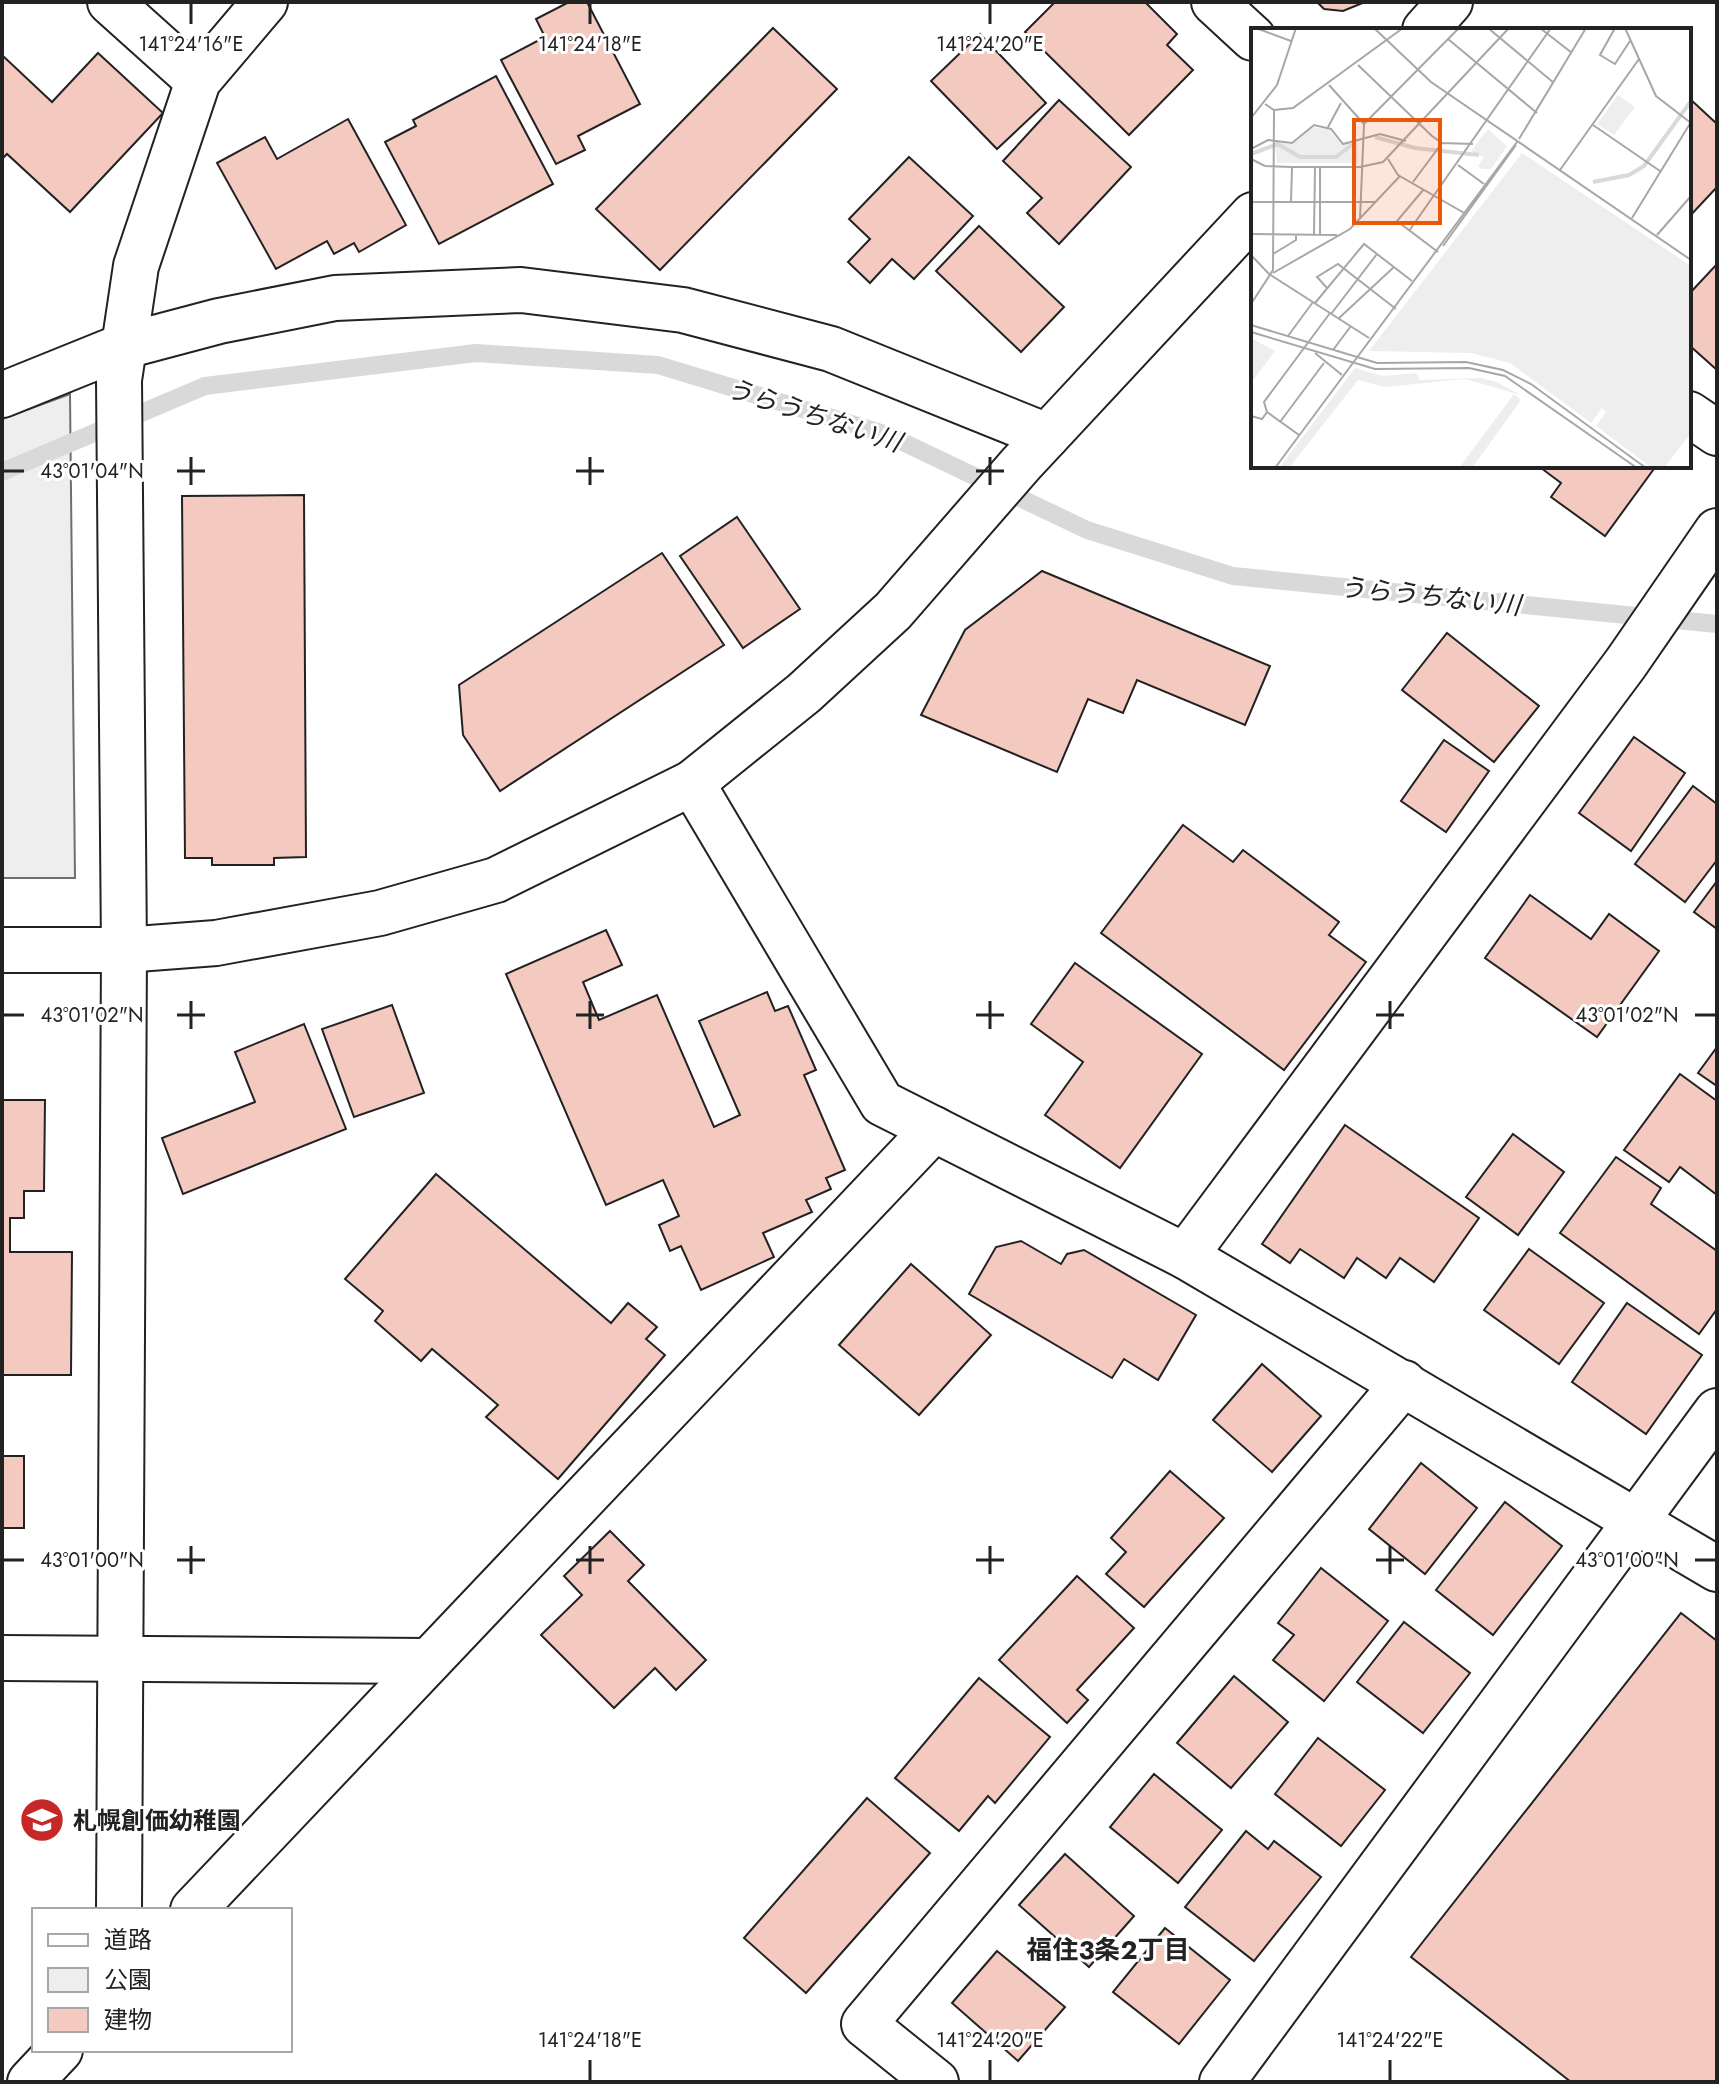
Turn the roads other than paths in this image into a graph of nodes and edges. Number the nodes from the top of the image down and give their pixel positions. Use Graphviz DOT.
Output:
graph roads {
  1 [pos="110,2"];
  2 [pos="265,2"];
  3 [pos="1214,2"];
  4 [pos="1450,2"];
  5 [pos="1427,28"];
  6 [pos="1251,36"];
  7 [pos="198,81"];
  8 [pos="1251,217"];
  9 [pos="120,363"];
  10 [pos="2,395"];
  11 [pos="1691,415"];
  12 [pos="1717,433"];
  13 [pos="1034,450"];
  14 [pos="1717,531"];
  15 [pos="692,783"];
  16 [pos="2,950"];
  17 [pos="124,950"];
  18 [pos="934,1129"];
  19 [pos="1185,1256"];
  20 [pos="1404,1383"];
  21 [pos="1717,1411"];
  22 [pos="1635,1521"];
  23 [pos="1717,1569"];
  24 [pos="2,1658"];
  25 [pos="120,1658"];
  26 [pos="428,1661"];
  27 [pos="119,1908"];
  28 [pos="195,1908"];
  29 [pos="58,2052"];
  30 [pos="30,2082"];
  31 [pos="936,2082"];
  32 [pos="1222,2082"];
  1 -- 7 [label="street"];
  2 -- 7 [label="street"];
  3 -- 6 [label="street"];
  4 -- 5 [label="street"];
  7 -- 9 [label="street"];
  8 -- 13 [label="street"];
  9 -- 10 [label="street"];
  9 -- 13 [label="street"];
  9 -- 17 [label="street"];
  11 -- 12 [label="street"];
  13 -- 15 [label="street"];
  14 -- 19 [label="street"];
  15 -- 17 [label="street"];
  15 -- 18 [label="street"];
  16 -- 17 [label="street"];
  17 -- 25 [label="street"];
  18 -- 19 [label="street"];
  18 -- 26 [label="street"];
  19 -- 20 [label="street"];
  20 -- 22 [label="street"];
  20 -- 31 [label="street"];
  21 -- 22 [label="street"];
  22 -- 23 [label="street"];
  22 -- 32 [label="street"];
  24 -- 25 [label="street"];
  25 -- 26 [label="street"];
  25 -- 27 [label="street"];
  26 -- 28 [label="street"];
  29 -- 30 [label="street"];
}
